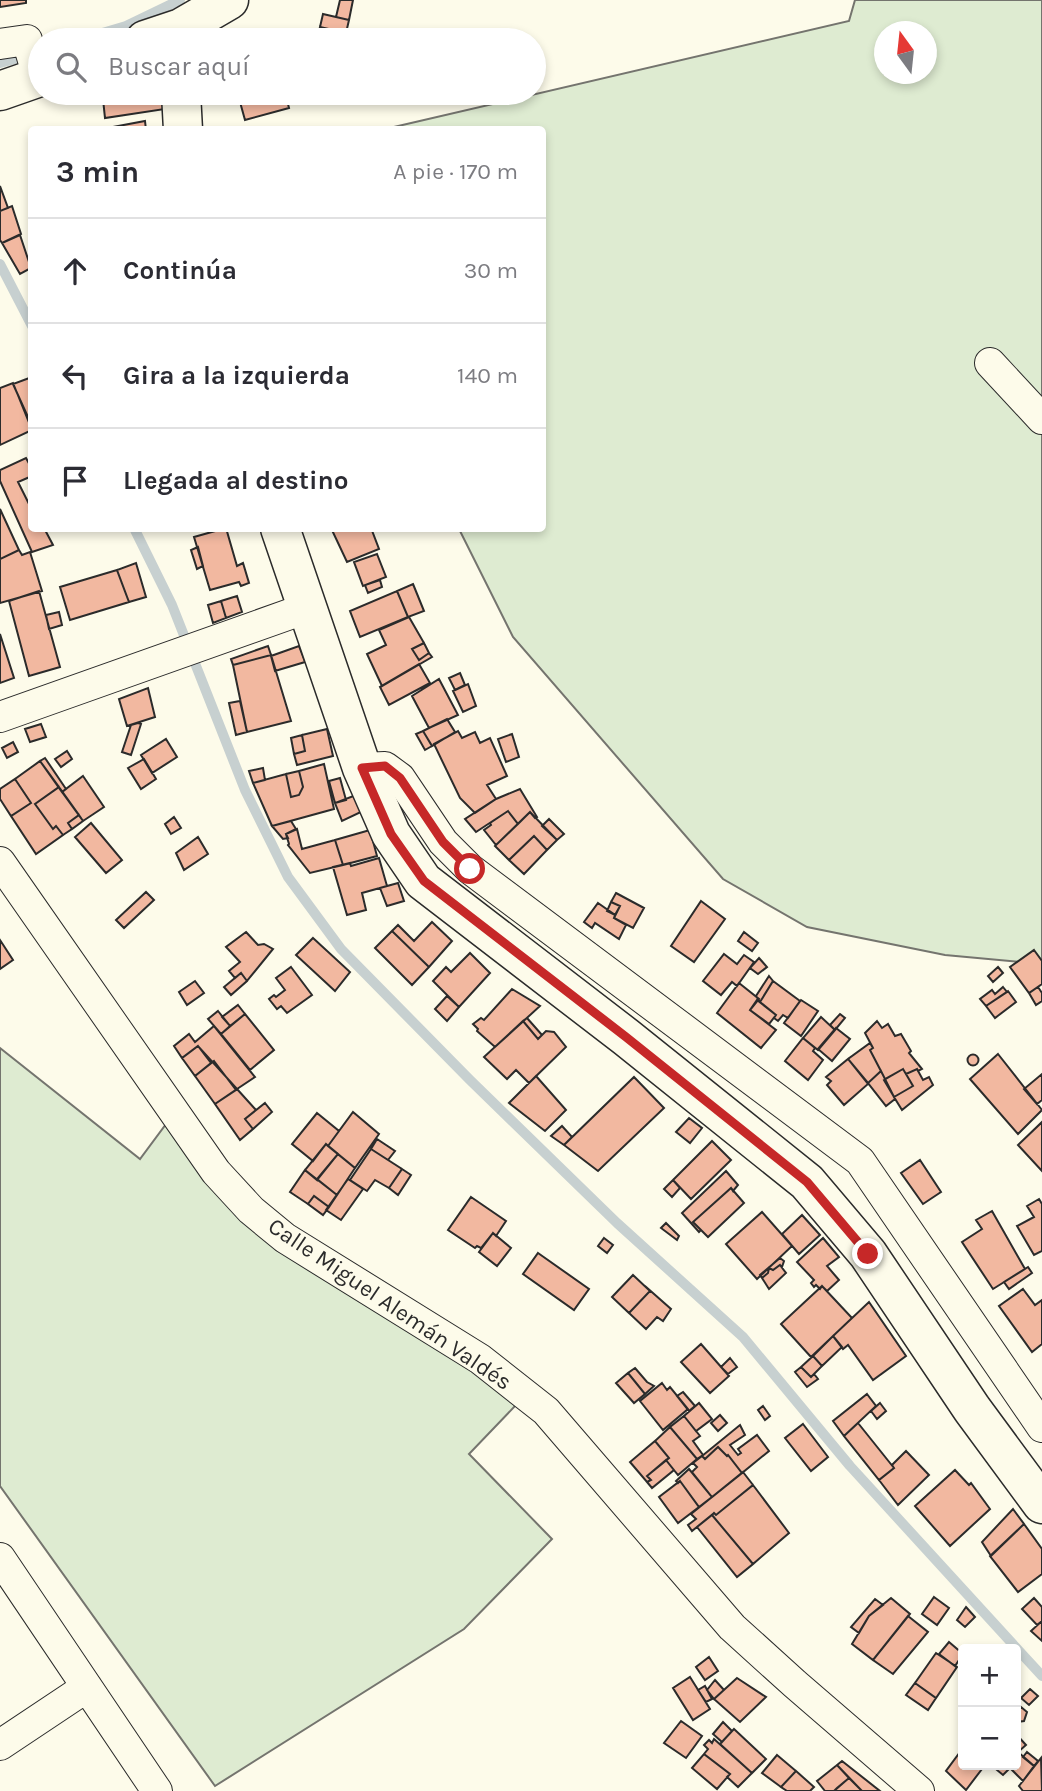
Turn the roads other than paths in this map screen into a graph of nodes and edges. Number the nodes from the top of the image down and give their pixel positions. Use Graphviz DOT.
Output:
graph roads {
  1 [pos="229,0"];
  2 [pos="182,23"];
  3 [pos="28,43"];
  4 [pos="0,44"];
  5 [pos="28,81"];
  6 [pos="0,91"];
  7 [pos="182,105"];
  8 [pos="183,126"];
  9 [pos="990,363"];
  10 [pos="1042,419"];
  11 [pos="281,532"];
  12 [pos="307,608"];
  13 [pos="0,717"];
  14 [pos="362,768"];
  15 [pos="0,862"];
  16 [pos="1042,1427"];
  17 [pos="1042,1504"];
  18 [pos="0,1558"];
  19 [pos="87,1686"];
  20 [pos="0,1745"];
  21 [pos="158,1791"];
  22 [pos="919,1791"];
  1 -- 2 [label="main road"];
  3 -- 4 [label="street"];
  5 -- 6 [label="main road"];
  7 -- 8 [label="main road"];
  9 -- 10 [label="street"];
  11 -- 12 [label="main road"];
  12 -- 13 [label="street"];
  12 -- 14 [label="main road"];
  14 -- 16 [label="street"];
  14 -- 17 [label="main road"];
  15 -- 22 [label="street, Calle Miguel Alemán Valdés"];
  18 -- 19 [label="street"];
  19 -- 20 [label="street"];
  19 -- 21 [label="street"];
}
